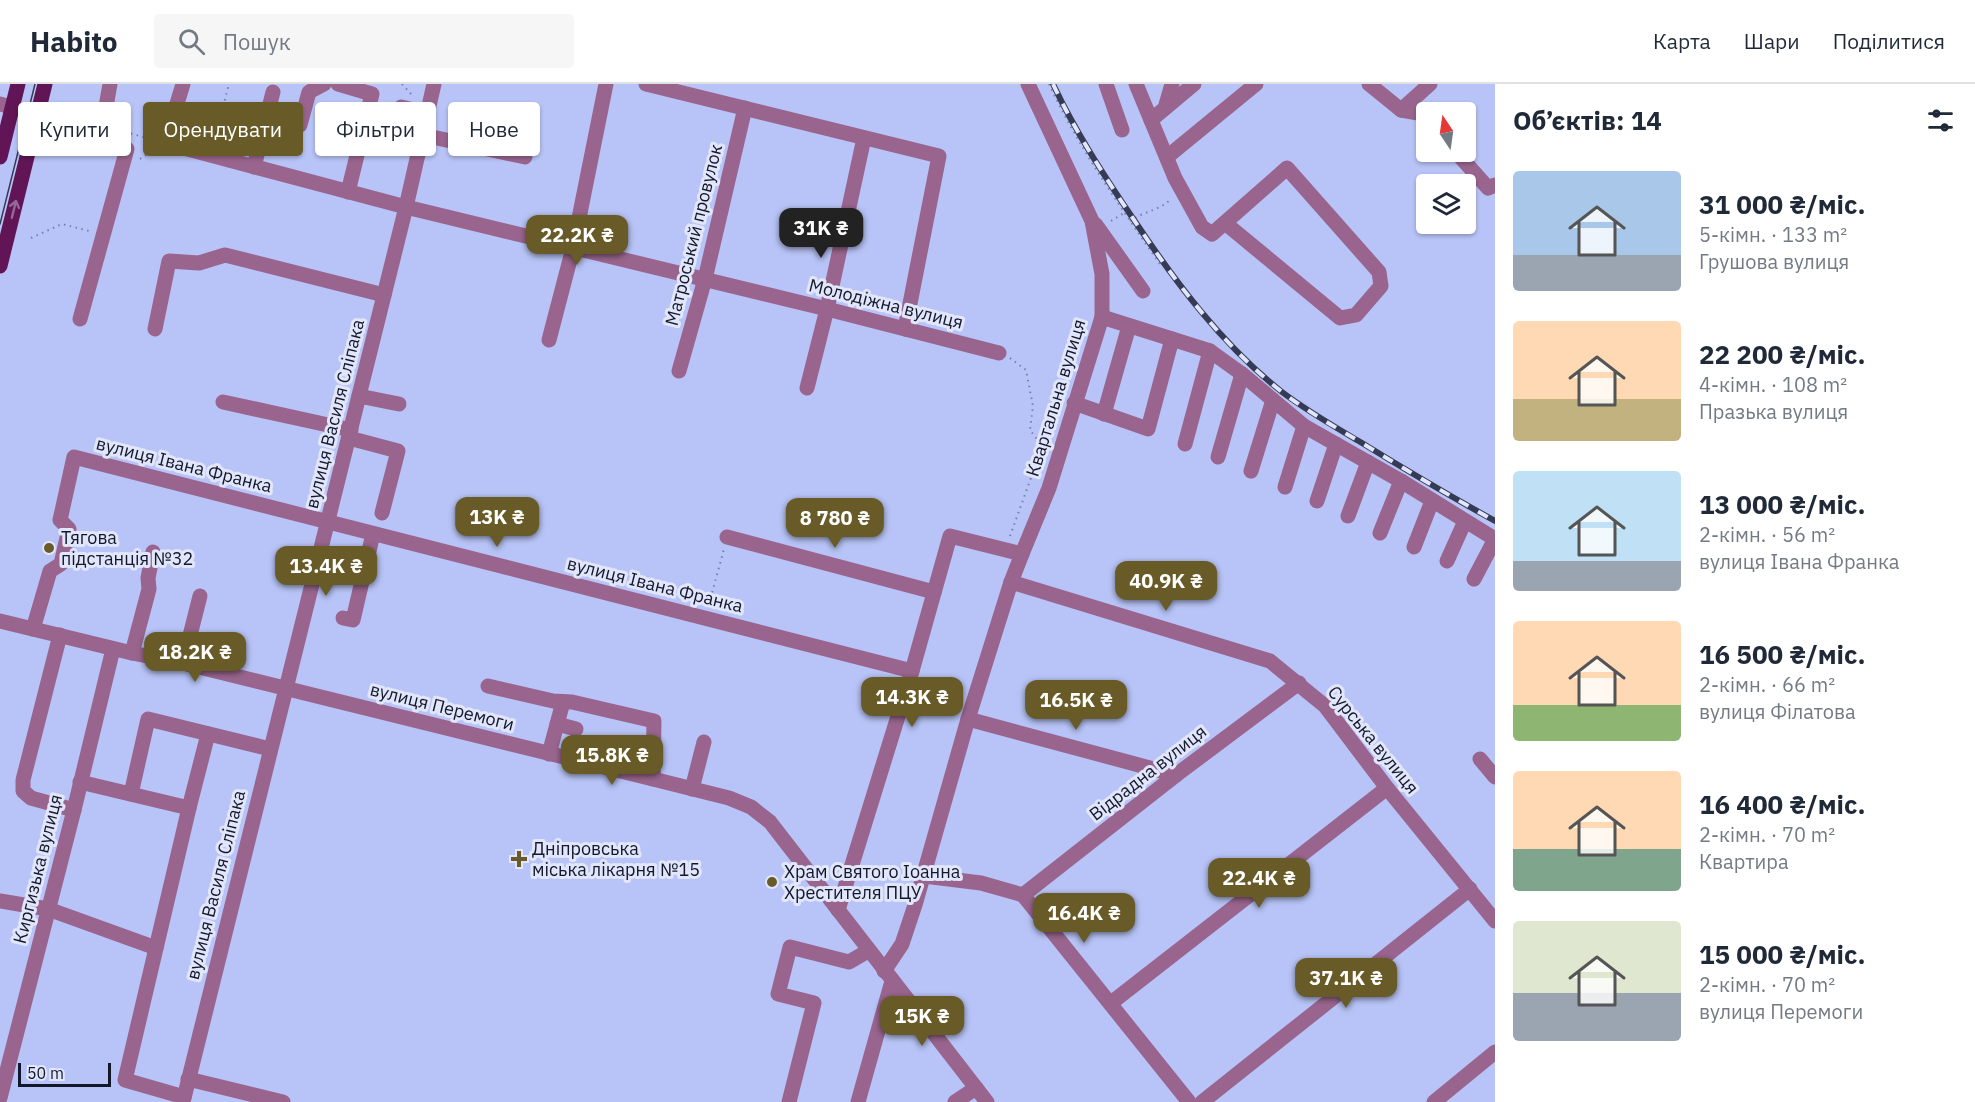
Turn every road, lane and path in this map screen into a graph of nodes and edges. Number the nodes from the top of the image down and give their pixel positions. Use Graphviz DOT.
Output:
graph roads {
  1 [pos="18,84"];
  2 [pos="45,84"];
  3 [pos="110,84"];
  4 [pos="183,84"];
  5 [pos="229,84"];
  6 [pos="324,84"];
  7 [pos="338,84"];
  8 [pos="434,84"];
  9 [pos="606,84"];
  10 [pos="646,84"];
  11 [pos="1028,84"];
  12 [pos="1049,84"];
  13 [pos="1106,84"];
  14 [pos="1136,84"];
  15 [pos="1172,84"];
  16 [pos="1194,84"];
  17 [pos="1256,84"];
  18 [pos="1369,84"];
  19 [pos="1430,84"];
  20 [pos="273,92"];
  21 [pos="107,102"];
  22 [pos="178,102"];
  23 [pos="224,102"];
  24 [pos="430,102"];
  25 [pos="6,106"];
  26 [pos="745,108"];
  27 [pos="1165,108"];
  28 [pos="1401,110"];
  29 [pos="1416,113"];
  30 [pos="303,114"];
  31 [pos="1151,120"];
  32 [pos="1122,130"];
  33 [pos="436,138"];
  34 [pos="864,138"];
  35 [pos="125,156"];
  36 [pos="214,156"];
  37 [pos="418,156"];
  38 [pos="0,157"];
  39 [pos="525,157"];
  40 [pos="1167,157"];
  41 [pos="1465,162"];
  42 [pos="254,166"];
  43 [pos="1495,185"];
  44 [pos="348,192"];
  45 [pos="406,207"];
  46 [pos="1160,209"];
  47 [pos="1092,221"];
  48 [pos="1130,221"];
  49 [pos="1225,223"];
  50 [pos="104,231"];
  51 [pos="31,238"];
  52 [pos="573,248"];
  53 [pos="0,266"];
  54 [pos="1162,267"];
  55 [pos="705,279"];
  56 [pos="1143,291"];
  57 [pos="384,295"];
  58 [pos="827,309"];
  59 [pos="1102,318"];
  60 [pos="80,320"];
  61 [pos="1129,326"];
  62 [pos="155,328"];
  63 [pos="905,329"];
  64 [pos="1172,339"];
  65 [pos="549,340"];
  66 [pos="1210,351"];
  67 [pos="999,353"];
  68 [pos="679,371"];
  69 [pos="1242,374"];
  70 [pos="807,388"];
  71 [pos="359,396"];
  72 [pos="1273,400"];
  73 [pos="223,402"];
  74 [pos="1074,403"];
  75 [pos="399,404"];
  76 [pos="1104,414"];
  77 [pos="1304,426"];
  78 [pos="350,434"];
  79 [pos="1039,442"];
  80 [pos="1185,444"];
  81 [pos="1336,444"];
  82 [pos="1060,450"];
  83 [pos="1218,457"];
  84 [pos="1368,462"];
  85 [pos="1251,471"];
  86 [pos="1401,482"];
  87 [pos="1285,487"];
  88 [pos="1317,501"];
  89 [pos="1432,501"];
  90 [pos="382,513"];
  91 [pos="1348,516"];
  92 [pos="1465,520"];
  93 [pos="328,522"];
  94 [pos="1380,532"];
  95 [pos="373,534"];
  96 [pos="727,537"];
  97 [pos="1414,547"];
  98 [pos="1005,550"];
  99 [pos="153,552"];
  100 [pos="1022,554"];
  101 [pos="1447,561"];
  102 [pos="1474,579"];
  103 [pos="1011,582"];
  104 [pos="934,592"];
  105 [pos="200,596"];
  106 [pos="343,618"];
  107 [pos="705,618"];
  108 [pos="0,621"];
  109 [pos="33,629"];
  110 [pos="60,635"];
  111 [pos="112,649"];
  112 [pos="132,653"];
  113 [pos="183,663"];
  114 [pos="912,671"];
  115 [pos="1299,683"];
  116 [pos="488,686"];
  117 [pos="285,689"];
  118 [pos="563,702"];
  119 [pos="968,719"];
  120 [pos="557,724"];
  121 [pos="576,729"];
  122 [pos="208,734"];
  123 [pos="704,742"];
  124 [pos="270,748"];
  125 [pos="549,754"];
  126 [pos="1480,759"];
  127 [pos="1176,775"];
  128 [pos="1495,777"];
  129 [pos="653,779"];
  130 [pos="80,783"];
  131 [pos="1387,788"];
  132 [pos="692,789"];
  133 [pos="131,794"];
  134 [pos="189,808"];
  135 [pos="74,810"];
  136 [pos="924,876"];
  137 [pos="1470,890"];
  138 [pos="1023,896"];
  139 [pos="0,901"];
  140 [pos="48,909"];
  141 [pos="838,910"];
  142 [pos="1495,921"];
  143 [pos="156,948"];
  144 [pos="868,951"];
  145 [pos="888,976"];
  146 [pos="1111,1003"];
  147 [pos="1495,1052"];
  148 [pos="188,1079"];
  149 [pos="976,1088"];
  150 [pos="0,1098"];
  151 [pos="183,1099"];
  152 [pos="283,1102"];
  153 [pos="789,1102"];
  154 [pos="858,1102"];
  155 [pos="955,1102"];
  156 [pos="987,1102"];
  157 [pos="1188,1102"];
  158 [pos="1202,1102"];
  159 [pos="1434,1102"];
  1 -- 25 [label="main road"];
  53 -- 2 [label="main road, one-way"];
  3 -- 21 [label="street"];
  4 -- 22 [label="street"];
  5 -- 23 [label="path"];
  6 -- 30 [label="street"];
  7 -- 44 [label="street"];
  8 -- 24 [label="street, вулиця Василя Сліпака"];
  9 -- 52 [label="street"];
  10 -- 26 [label="street"];
  11 -- 47 [label="street, Квартальна вулиця"];
  12 -- 48 [label="path"];
  13 -- 32 [label="street"];
  14 -- 31 [label="street"];
  15 -- 27 [label="street"];
  16 -- 27 [label="street"];
  17 -- 40 [label="street"];
  18 -- 28 [label="street"];
  19 -- 28 [label="street"];
  20 -- 42 [label="street"];
  25 -- 38 [label="main road"];
  26 -- 34 [label="street"];
  26 -- 55 [label="street, Матроський провулок"];
  27 -- 31 [label="street"];
  28 -- 29 [label="street"];
  31 -- 40 [label="street"];
  33 -- 39 [label="street"];
  34 -- 58 [label="street"];
  34 -- 63 [label="street"];
  35 -- 50 [label="street"];
  36 -- 42 [label="street, Молодіжна вулиця"];
  37 -- 45 [label="street, вулиця Василя Сліпака"];
  40 -- 49 [label="street"];
  41 -- 43 [label="street"];
  42 -- 44 [label="street, Молодіжна вулиця"];
  44 -- 45 [label="street, Молодіжна вулиця"];
  45 -- 52 [label="street, Молодіжна вулиця"];
  45 -- 57 [label="street, вулиця Василя Сліпака"];
  46 -- 48 [label="path"];
  47 -- 56 [label="street"];
  47 -- 59 [label="street, Квартальна вулиця"];
  48 -- 54 [label="path"];
  49 -- 49 [label="street"];
  50 -- 51 [label="path"];
  50 -- 60 [label="street"];
  52 -- 55 [label="street, Молодіжна вулиця"];
  52 -- 65 [label="street"];
  55 -- 58 [label="street, Молодіжна вулиця"];
  55 -- 68 [label="street, Матроський провулок"];
  57 -- 62 [label="street"];
  57 -- 71 [label="street, вулиця Василя Сліпака"];
  58 -- 63 [label="street, Молодіжна вулиця"];
  58 -- 70 [label="street"];
  59 -- 61 [label="street"];
  59 -- 74 [label="street, Квартальна вулиця"];
  61 -- 64 [label="street"];
  61 -- 76 [label="street"];
  63 -- 67 [label="street, Молодіжна вулиця"];
  64 -- 66 [label="street"];
  64 -- 76 [label="street"];
  66 -- 69 [label="street"];
  66 -- 80 [label="street"];
  67 -- 79 [label="path"];
  69 -- 72 [label="street"];
  69 -- 83 [label="street"];
  71 -- 75 [label="street"];
  71 -- 78 [label="street, вулиця Василя Сліпака"];
  72 -- 77 [label="street"];
  72 -- 85 [label="street"];
  73 -- 78 [label="street"];
  74 -- 76 [label="street"];
  74 -- 82 [label="street, Квартальна вулиця"];
  77 -- 81 [label="street"];
  77 -- 87 [label="street"];
  78 -- 90 [label="street"];
  78 -- 93 [label="street, вулиця Василя Сліпака"];
  79 -- 82 [label="path"];
  79 -- 98 [label="path"];
  81 -- 84 [label="street"];
  81 -- 88 [label="street"];
  82 -- 100 [label="street, Квартальна вулиця"];
  84 -- 86 [label="street"];
  84 -- 91 [label="street"];
  86 -- 89 [label="street"];
  86 -- 94 [label="street"];
  89 -- 92 [label="street"];
  89 -- 97 [label="street"];
  92 -- 101 [label="street"];
  92 -- 102 [label="street"];
  93 -- 95 [label="street, вулиця Івана Франка"];
  93 -- 109 [label="street, вулиця Івана Франка"];
  93 -- 117 [label="street, вулиця Василя Сліпака"];
  95 -- 106 [label="street"];
  95 -- 107 [label="street, вулиця Івана Франка"];
  96 -- 104 [label="street"];
  96 -- 107 [label="path"];
  98 -- 100 [label="street"];
  98 -- 104 [label="street"];
  99 -- 112 [label="street"];
  100 -- 103 [label="street, Квартальна вулиця"];
  103 -- 115 [label="street, Сурська вулиця"];
  103 -- 119 [label="street, Квартальна вулиця"];
  104 -- 114 [label="street"];
  105 -- 113 [label="street"];
  107 -- 114 [label="street, вулиця Івана Франка"];
  108 -- 109 [label="street, вулиця Перемоги"];
  109 -- 110 [label="street, вулиця Перемоги"];
  110 -- 111 [label="street, вулиця Перемоги"];
  110 -- 135 [label="street"];
  111 -- 112 [label="street, вулиця Перемоги"];
  111 -- 130 [label="street, Киргизька вулиця"];
  112 -- 113 [label="street, вулиця Перемоги"];
  113 -- 117 [label="street, вулиця Перемоги"];
  114 -- 141 [label="street"];
  115 -- 127 [label="street, Відрадна вулиця"];
  115 -- 131 [label="street, Сурська вулиця"];
  116 -- 118 [label="street"];
  117 -- 124 [label="street, вулиця Василя Сліпака"];
  117 -- 125 [label="street, вулиця Перемоги"];
  118 -- 120 [label="street"];
  118 -- 129 [label="street"];
  119 -- 127 [label="street"];
  119 -- 136 [label="street, Квартальна вулиця"];
  120 -- 121 [label="street"];
  120 -- 125 [label="street"];
  122 -- 124 [label="street"];
  122 -- 133 [label="street"];
  122 -- 134 [label="street"];
  123 -- 132 [label="street"];
  124 -- 148 [label="street, вулиця Василя Сліпака"];
  125 -- 129 [label="street, вулиця Перемоги"];
  126 -- 128 [label="street"];
  127 -- 138 [label="street, Відрадна вулиця"];
  129 -- 132 [label="street, вулиця Перемоги"];
  130 -- 133 [label="street"];
  130 -- 135 [label="street, Киргизька вулиця"];
  131 -- 137 [label="street, Сурська вулиця"];
  131 -- 146 [label="street"];
  132 -- 141 [label="street, вулиця Перемоги"];
  133 -- 134 [label="street"];
  134 -- 143 [label="street"];
  135 -- 140 [label="street, Киргизька вулиця"];
  136 -- 138 [label="street"];
  136 -- 145 [label="street, Квартальна вулиця"];
  137 -- 142 [label="street, Сурська вулиця"];
  137 -- 158 [label="street"];
  138 -- 146 [label="street"];
  139 -- 140 [label="street"];
  140 -- 143 [label="street"];
  140 -- 150 [label="street, Киргизька вулиця"];
  141 -- 144 [label="street, вулиця Перемоги"];
  143 -- 151 [label="street"];
  144 -- 145 [label="street, вулиця Перемоги"];
  144 -- 153 [label="street"];
  145 -- 149 [label="street, вулиця Перемоги"];
  145 -- 154 [label="street, Квартальна вулиця"];
  146 -- 157 [label="street"];
  147 -- 159 [label="street"];
  148 -- 151 [label="street, вулиця Василя Сліпака"];
  148 -- 152 [label="street"];
  149 -- 155 [label="street"];
  149 -- 156 [label="street, вулиця Перемоги"];
}
